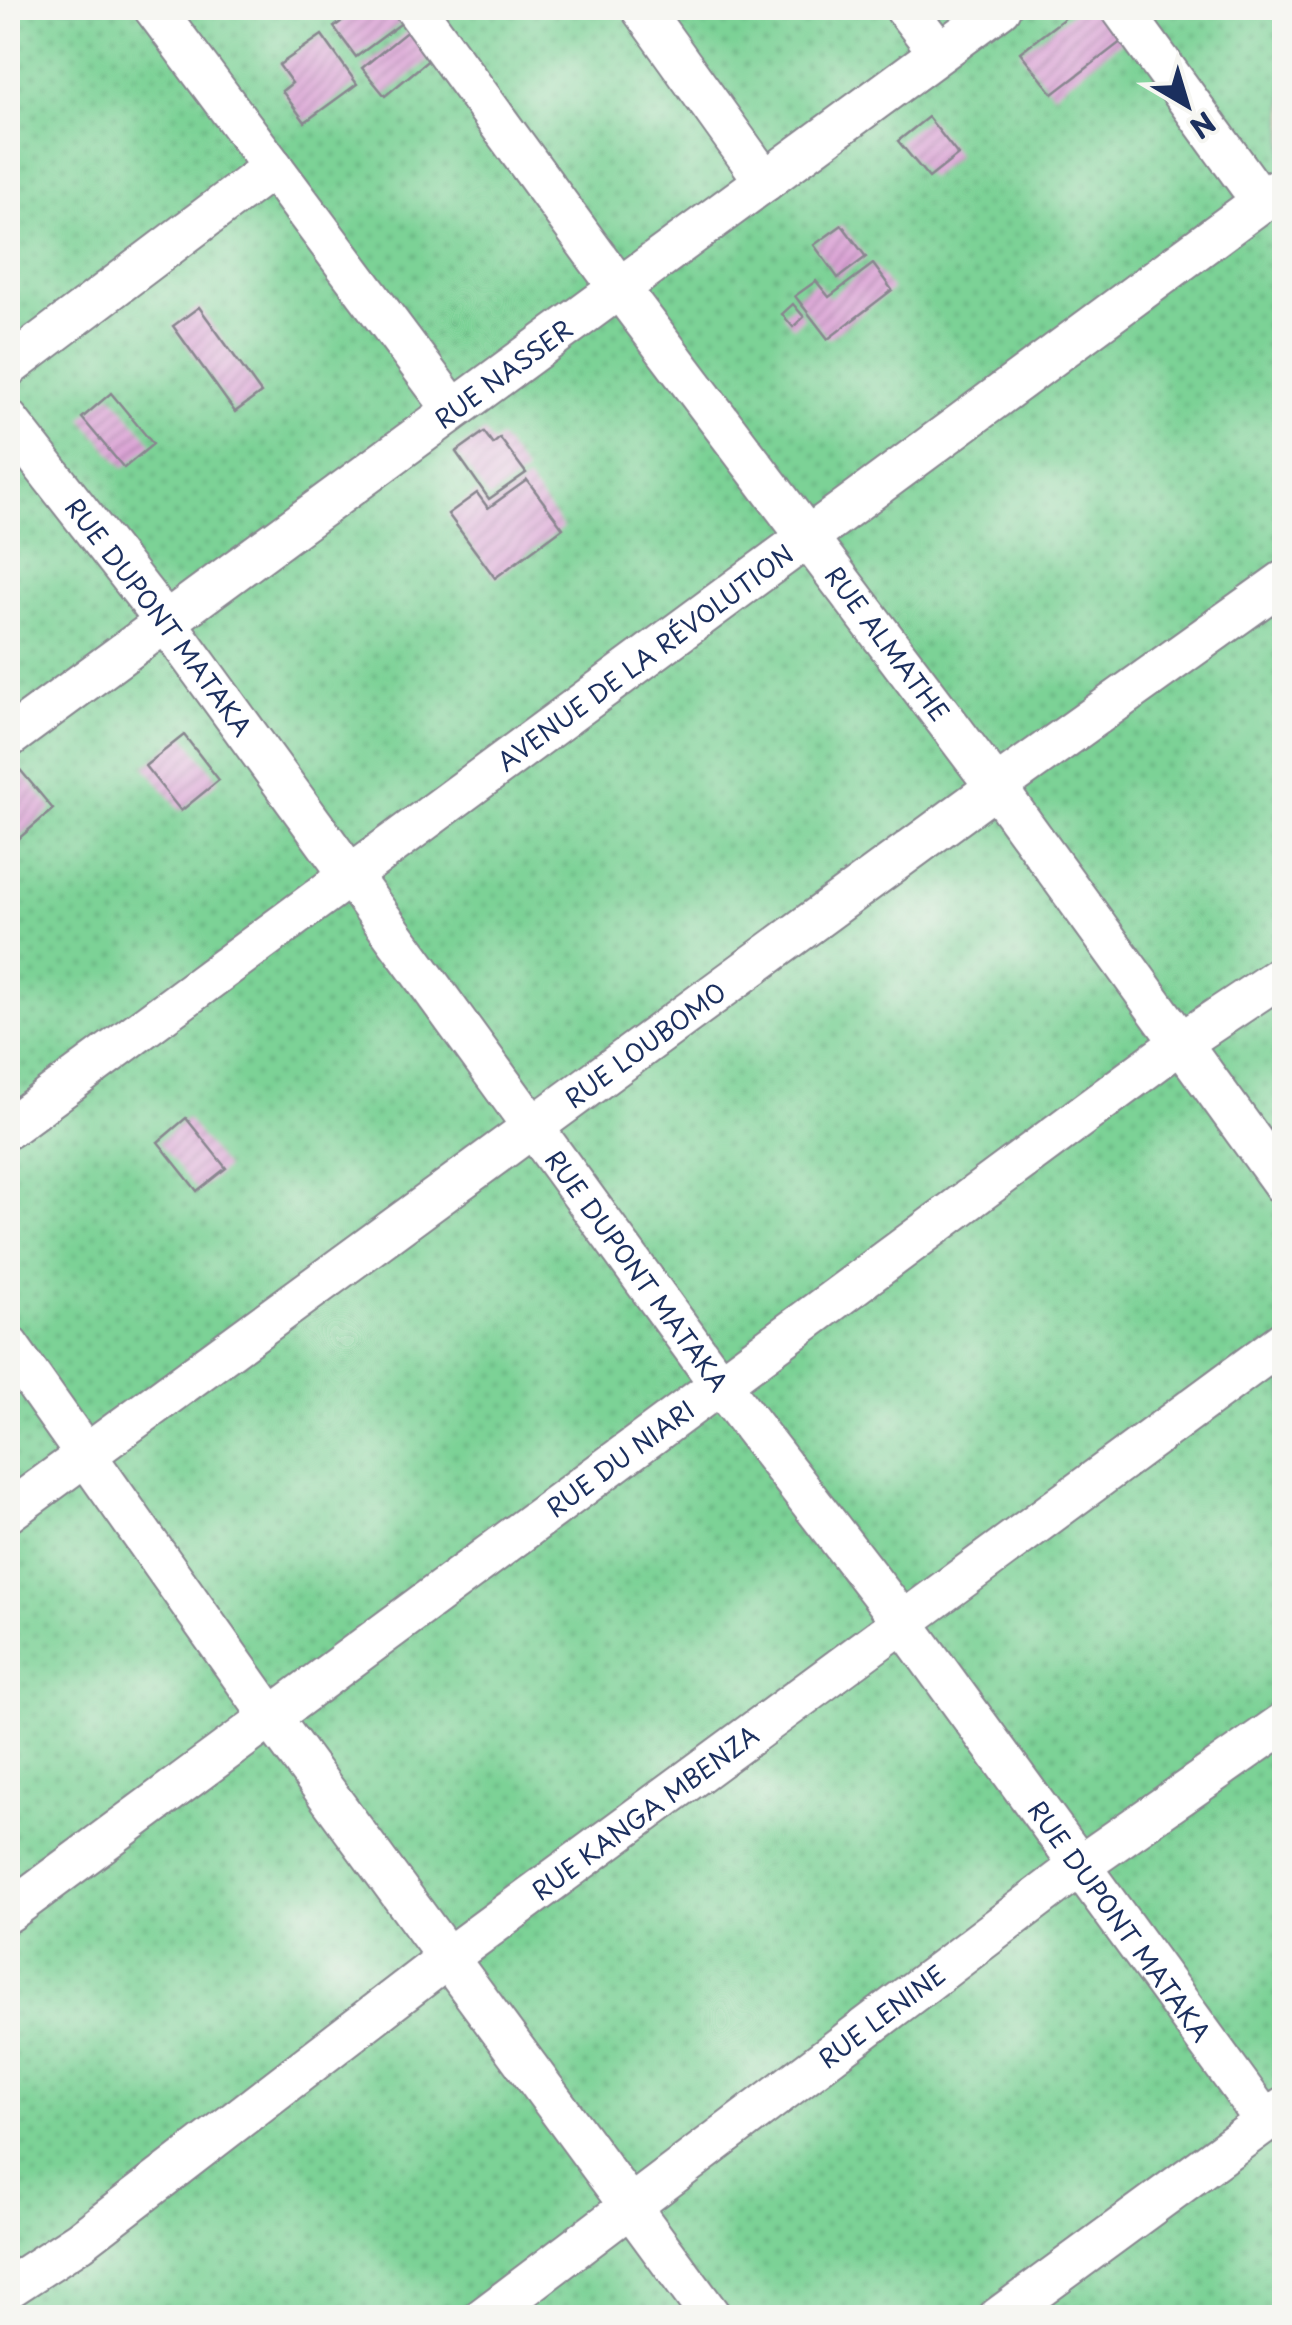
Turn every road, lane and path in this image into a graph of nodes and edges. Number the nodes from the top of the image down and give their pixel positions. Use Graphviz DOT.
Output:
graph roads {
  1 [pos="154,8"];
  2 [pos="415,8"];
  3 [pos="641,8"];
  4 [pos="905,8"];
  5 [pos="1000,8"];
  6 [pos="1120,8"];
  7 [pos="939,52"];
  8 [pos="273,167"];
  9 [pos="765,181"];
  10 [pos="1273,194"];
  11 [pos="620,289"];
  12 [pos="8,367"];
  13 [pos="453,409"];
  14 [pos="8,420"];
  15 [pos="808,539"];
  16 [pos="1284,581"];
  17 [pos="165,621"];
  18 [pos="8,738"];
  19 [pos="996,787"];
  20 [pos="351,875"];
  21 [pos="1284,974"];
  22 [pos="1179,1044"];
  23 [pos="535,1127"];
  24 [pos="8,1128"];
  25 [pos="1284,1185"];
  26 [pos="1284,1341"];
  27 [pos="8,1345"];
  28 [pos="720,1383"];
  29 [pos="87,1454"];
  30 [pos="8,1512"];
  31 [pos="902,1622"];
  32 [pos="270,1716"];
  33 [pos="1284,1723"];
  34 [pos="1081,1866"];
  35 [pos="8,1912"];
  36 [pos="450,1956"];
  37 [pos="1275,2115"];
  38 [pos="631,2210"];
  39 [pos="8,2288"];
  40 [pos="8,2304"];
  41 [pos="17,2318"];
  42 [pos="483,2318"];
  43 [pos="712,2318"];
  44 [pos="998,2318"];
  1 -- 8 [label="street"];
  2 -- 11 [label="street, RUE ALMATHE"];
  3 -- 9 [label="street"];
  4 -- 7 [label="street"];
  5 -- 7 [label="street, RUE NASSER"];
  6 -- 10 [label="street"];
  7 -- 9 [label="street, RUE NASSER"];
  8 -- 12 [label="street"];
  8 -- 13 [label="street"];
  9 -- 11 [label="street, RUE NASSER"];
  10 -- 15 [label="street, AVENUE DE LA RÉVOLUTION"];
  11 -- 13 [label="street, RUE NASSER"];
  11 -- 15 [label="street, RUE ALMATHE"];
  13 -- 17 [label="street, RUE NASSER"];
  14 -- 17 [label="street, RUE DUPONT MATAKA"];
  15 -- 19 [label="street, RUE ALMATHE"];
  15 -- 20 [label="street, AVENUE DE LA RÉVOLUTION"];
  16 -- 19 [label="street, RUE LOUBOMO"];
  17 -- 18 [label="street, RUE NASSER"];
  17 -- 20 [label="street, RUE DUPONT MATAKA"];
  19 -- 22 [label="street, RUE ALMATHE"];
  19 -- 23 [label="street, RUE LOUBOMO"];
  20 -- 23 [label="street, RUE DUPONT MATAKA"];
  20 -- 24 [label="street, AVENUE DE LA RÉVOLUTION"];
  21 -- 22 [label="street, RUE DU NIARI"];
  22 -- 25 [label="street, RUE ALMATHE"];
  22 -- 28 [label="street, RUE DU NIARI"];
  23 -- 28 [label="street, RUE DUPONT MATAKA"];
  23 -- 29 [label="street, RUE LOUBOMO"];
  26 -- 31 [label="street, RUE KANGA MBENZA"];
  27 -- 29 [label="street"];
  28 -- 31 [label="street, RUE DUPONT MATAKA"];
  28 -- 32 [label="street, RUE DU NIARI"];
  29 -- 30 [label="street, RUE LOUBOMO"];
  29 -- 32 [label="street"];
  31 -- 34 [label="street, RUE DUPONT MATAKA"];
  31 -- 36 [label="street, RUE KANGA MBENZA"];
  32 -- 35 [label="street, RUE DU NIARI"];
  32 -- 36 [label="street"];
  33 -- 34 [label="street, RUE LENINE"];
  34 -- 37 [label="street, RUE DUPONT MATAKA"];
  34 -- 38 [label="street, RUE LENINE"];
  36 -- 38 [label="street"];
  36 -- 39 [label="street, RUE KANGA MBENZA"];
  37 -- 44 [label="street"];
  38 -- 42 [label="street, RUE LENINE"];
  38 -- 43 [label="street"];
  40 -- 41 [label="street"];
}
